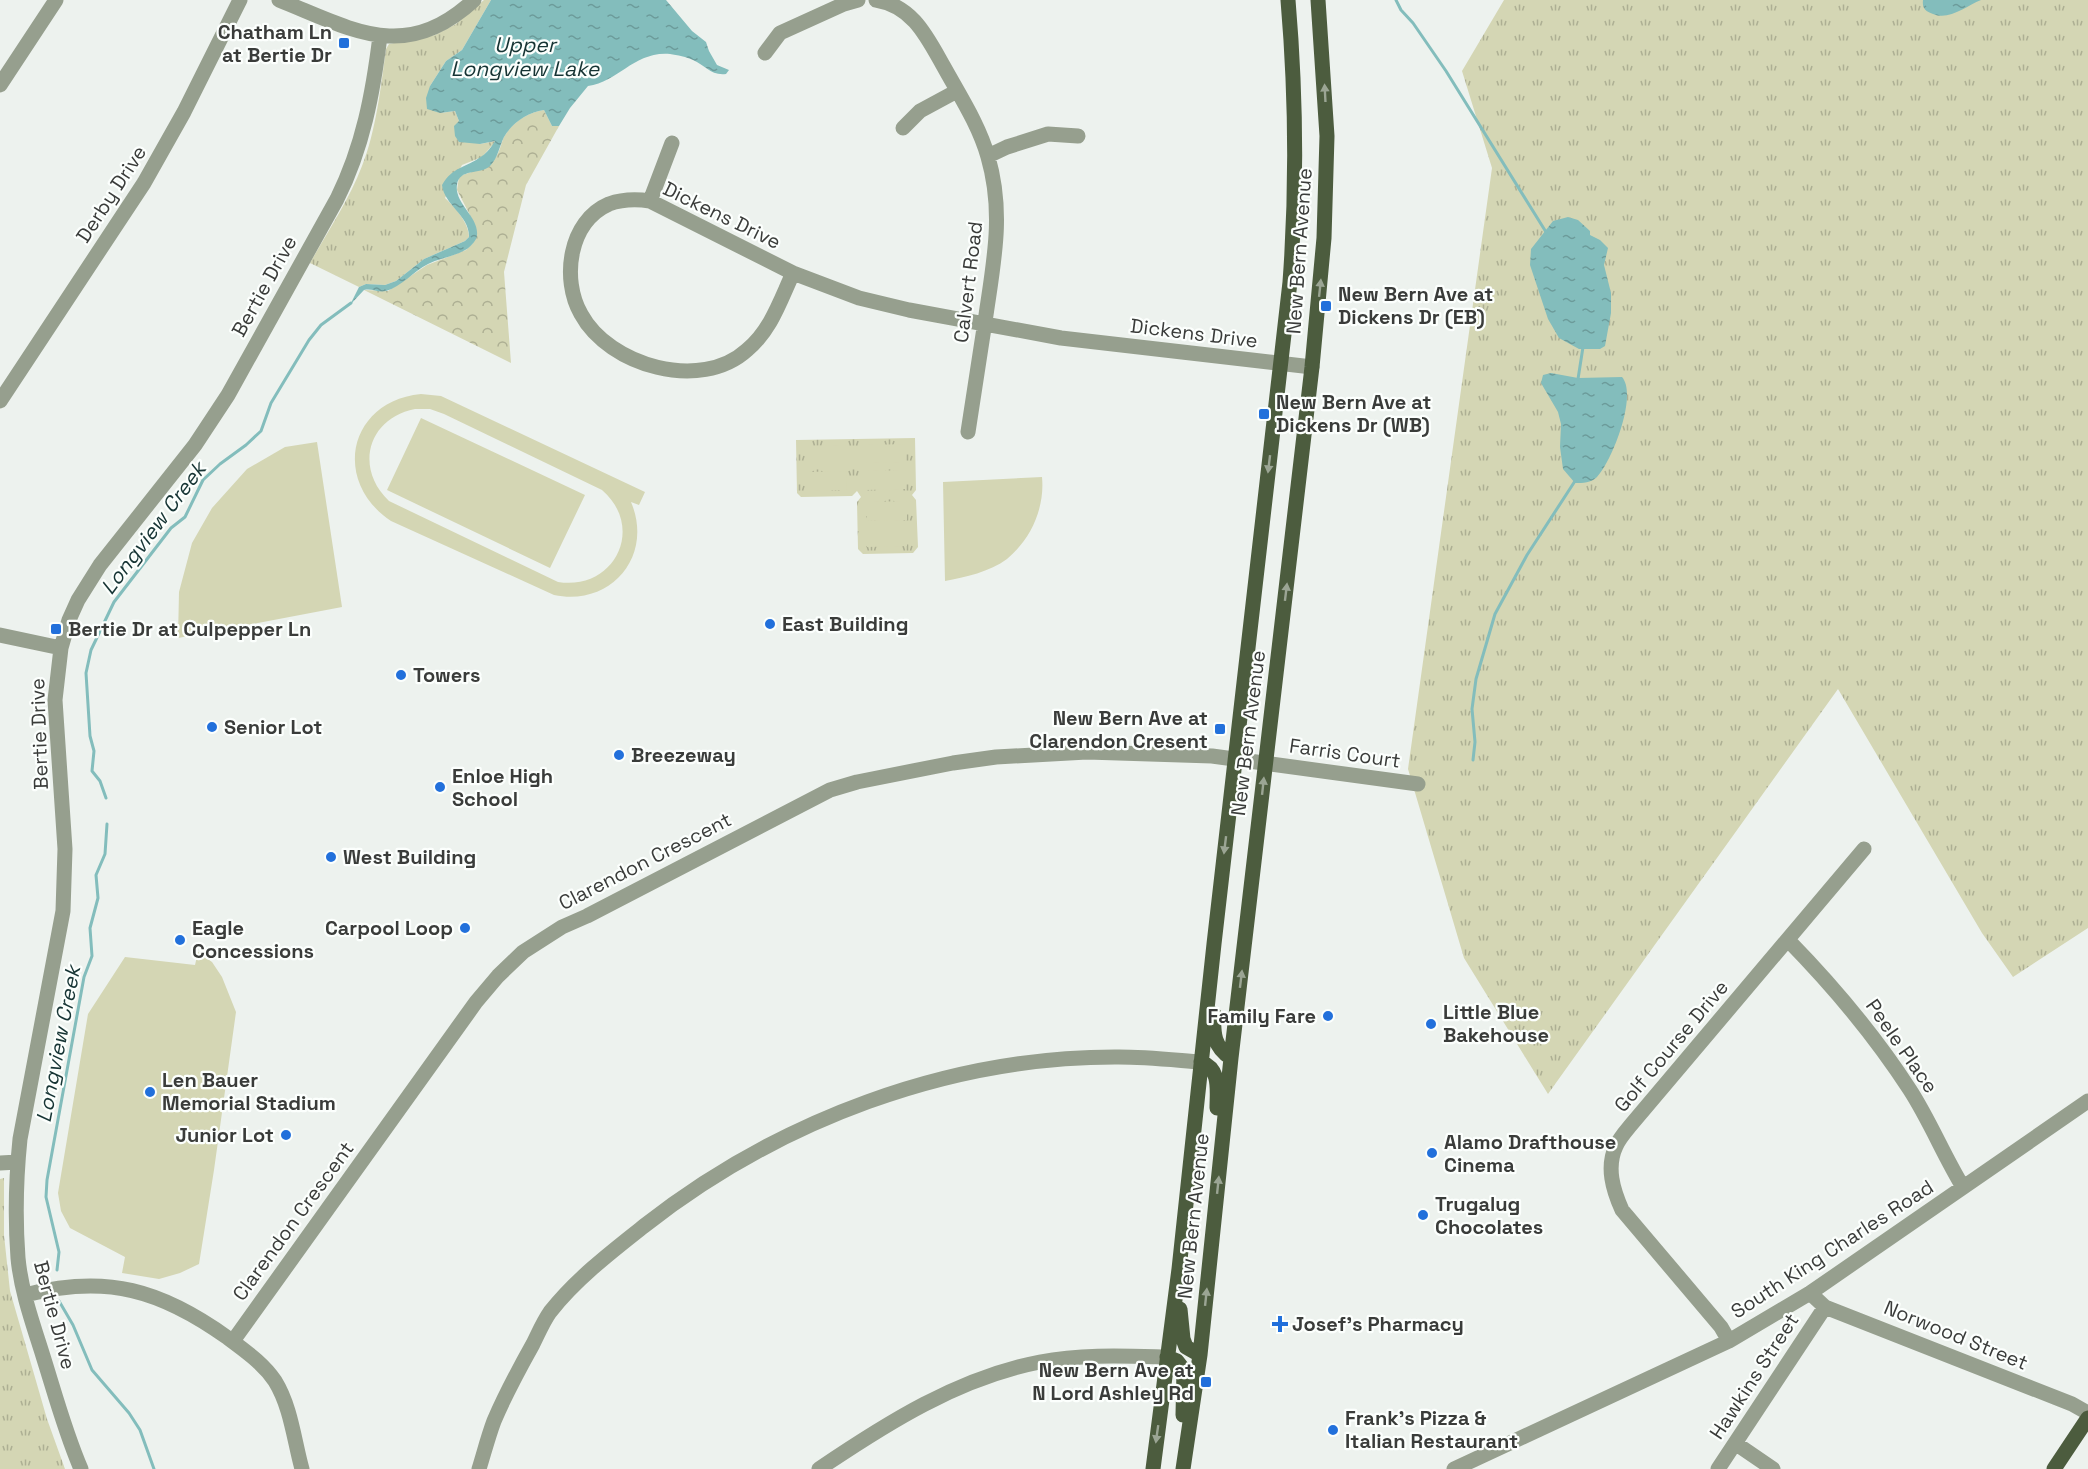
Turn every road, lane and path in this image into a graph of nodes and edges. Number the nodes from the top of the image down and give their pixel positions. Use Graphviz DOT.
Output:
graph roads {
  1 [pos="56,0"];
  2 [pos="240,0"];
  3 [pos="281,0"];
  4 [pos="474,0"];
  5 [pos="858,0"];
  6 [pos="1288,0"];
  7 [pos="1318,0"];
  8 [pos="886,1"];
  9 [pos="380,36"];
  10 [pos="765,53"];
  11 [pos="0,85"];
  12 [pos="957,91"];
  13 [pos="903,128"];
  14 [pos="1078,136"];
  15 [pos="672,143"];
  16 [pos="988,156"];
  17 [pos="650,201"];
  18 [pos="793,273"];
  19 [pos="985,324"];
  20 [pos="1281,364"];
  21 [pos="1312,367"];
  22 [pos="0,401"];
  23 [pos="968,432"];
  24 [pos="0,635"];
  25 [pos="61,648"];
  26 [pos="1236,759"];
  27 [pos="1266,763"];
  28 [pos="1418,784"];
  29 [pos="1864,849"];
  30 [pos="1788,940"];
  31 [pos="1214,944"];
  32 [pos="1232,1058"];
  33 [pos="1201,1062"];
  34 [pos="2088,1101"];
  35 [pos="18,1162"];
  36 [pos="1220,1162"];
  37 [pos="0,1163"];
  38 [pos="1963,1187"];
  39 [pos="1184,1223"];
  40 [pos="1810,1293"];
  41 [pos="25,1295"];
  42 [pos="1825,1306"];
  43 [pos="232,1341"];
  44 [pos="1729,1341"];
  45 [pos="1200,1355"];
  46 [pos="1167,1357"];
  47 [pos="2088,1413"];
  48 [pos="2088,1418"];
  49 [pos="1736,1443"];
  50 [pos="1184,1465"];
  51 [pos="81,1469"];
  52 [pos="302,1469"];
  53 [pos="480,1469"];
  54 [pos="819,1469"];
  55 [pos="1153,1469"];
  56 [pos="1456,1469"];
  57 [pos="1718,1469"];
  58 [pos="1773,1469"];
  59 [pos="2054,1469"];
  1 -- 11 [label="street"];
  2 -- 22 [label="street, Derby Drive"];
  3 -- 9 [label="street"];
  4 -- 9 [label="street"];
  5 -- 10 [label="street"];
  6 -- 20 [label="main road, New Bern Avenue"];
  21 -- 7 [label="main road, New Bern Avenue, one-way"];
  8 -- 12 [label="street, Calvert Road"];
  9 -- 25 [label="street, Bertie Drive"];
  12 -- 13 [label="street"];
  12 -- 16 [label="street, Calvert Road"];
  14 -- 16 [label="street"];
  15 -- 17 [label="street"];
  16 -- 19 [label="street, Calvert Road"];
  17 -- 18 [label="street, Dickens Drive"];
  17 -- 18 [label="street, Dickens Drive"];
  18 -- 19 [label="street, Dickens Drive"];
  19 -- 20 [label="street, Dickens Drive"];
  19 -- 23 [label="street, Calvert Road"];
  20 -- 21 [label="street, Dickens Drive"];
  20 -- 26 [label="main road, New Bern Avenue, one-way"];
  27 -- 21 [label="main road, New Bern Avenue, one-way"];
  24 -- 25 [label="street"];
  25 -- 35 [label="street, Bertie Drive"];
  26 -- 27 [label="street, Clarendon Crescent"];
  26 -- 31 [label="main road, New Bern Avenue, one-way"];
  26 -- 43 [label="street, Clarendon Crescent"];
  27 -- 28 [label="street, Farris Court"];
  32 -- 27 [label="main road, New Bern Avenue, one-way"];
  29 -- 30 [label="street, Golf Course Drive"];
  30 -- 38 [label="street, Peele Place"];
  30 -- 44 [label="street, Golf Course Drive"];
  31 -- 32 [label="main road"];
  31 -- 33 [label="main road, New Bern Avenue"];
  32 -- 36 [label="main road, New Bern Avenue"];
  33 -- 36 [label="main road"];
  33 -- 39 [label="main road, New Bern Avenue"];
  33 -- 53 [label="street"];
  34 -- 38 [label="street, South King Charles Road"];
  35 -- 37 [label="street"];
  35 -- 41 [label="street, Bertie Drive"];
  45 -- 36 [label="main road, New Bern Avenue, one-way"];
  38 -- 40 [label="street, South King Charles Road"];
  39 -- 45 [label="main road"];
  39 -- 46 [label="main road, New Bern Avenue"];
  40 -- 42 [label="street, Norwood Street"];
  40 -- 44 [label="street, South King Charles Road"];
  41 -- 43 [label="street"];
  41 -- 51 [label="street, Bertie Drive"];
  42 -- 47 [label="street, Norwood Street"];
  42 -- 49 [label="street, Hawkins Street"];
  43 -- 52 [label="street"];
  44 -- 56 [label="street, South King Charles Road"];
  45 -- 50 [label="main road, New Bern Avenue"];
  46 -- 50 [label="main road"];
  46 -- 54 [label="street"];
  46 -- 55 [label="main road, New Bern Avenue, one-way"];
  48 -- 59 [label="main road"];
  49 -- 57 [label="street, Hawkins Street"];
  49 -- 58 [label="street"];
}
